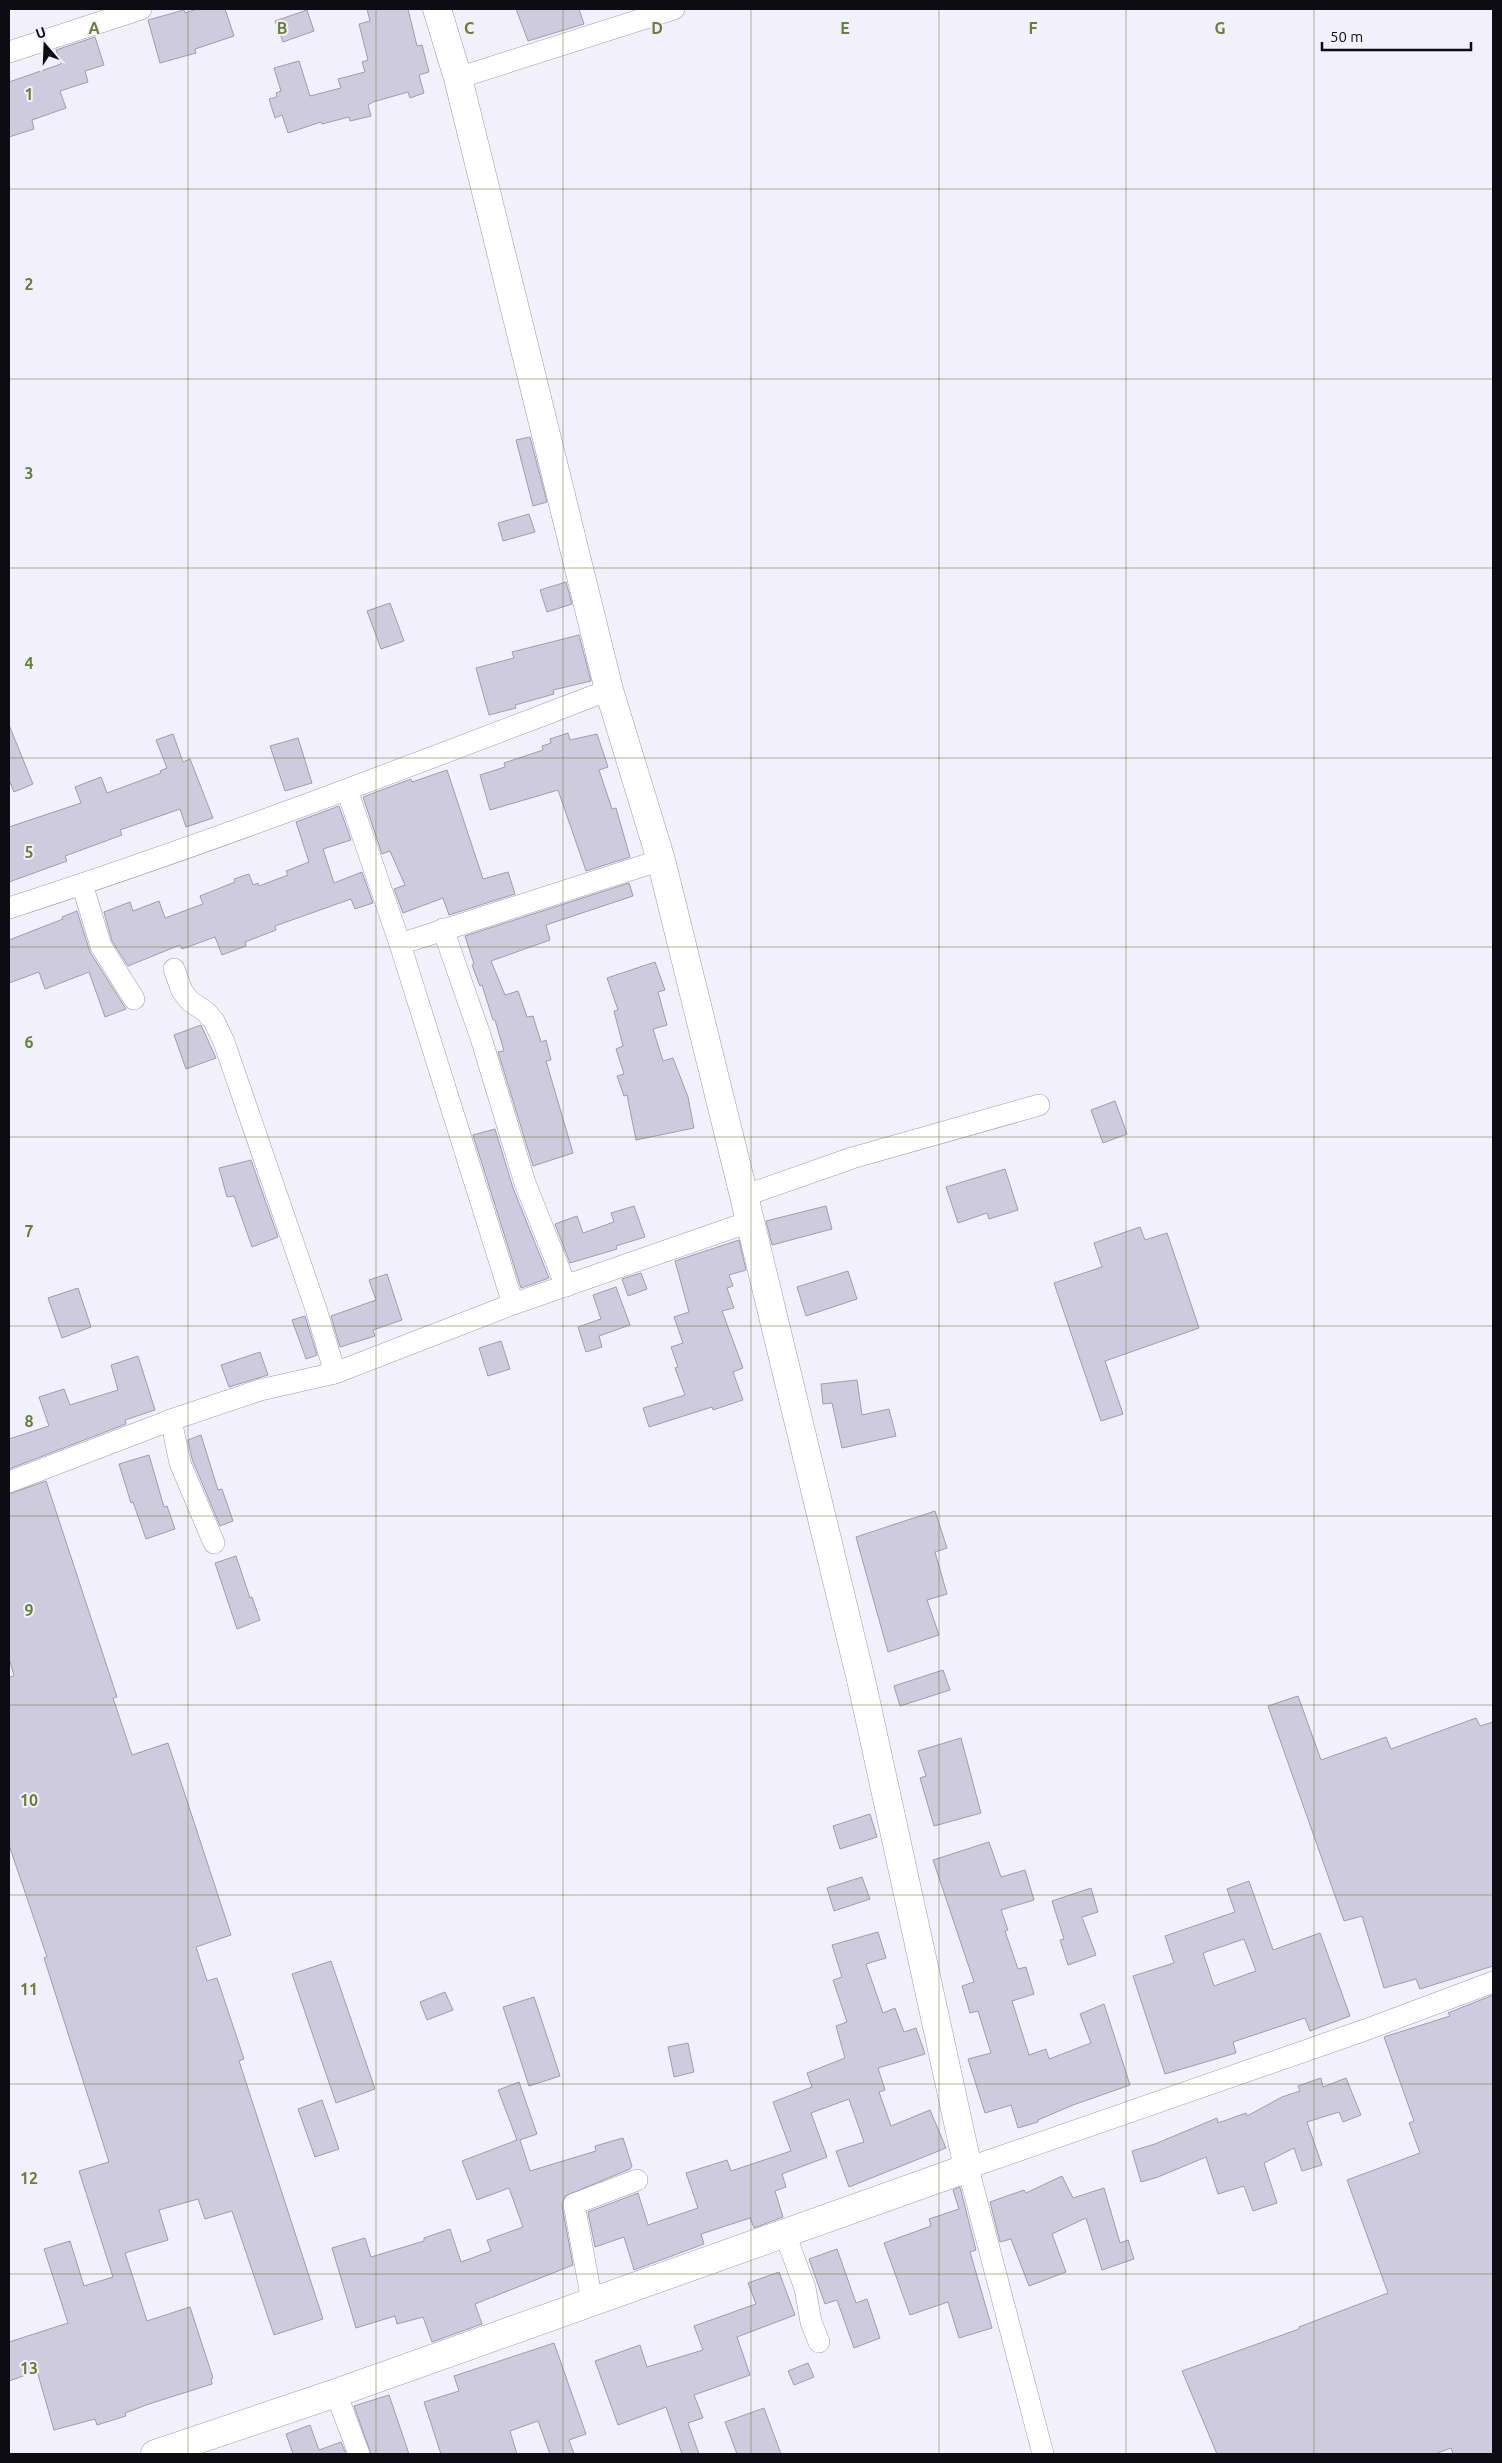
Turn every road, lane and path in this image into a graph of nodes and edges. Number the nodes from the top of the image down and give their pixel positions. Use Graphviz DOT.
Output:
graph roads {
  1 [pos="141,9"];
  2 [pos="437,9"];
  3 [pos="674,9"];
  4 [pos="9,52"];
  5 [pos="458,78"];
  6 [pos="609,690"];
  7 [pos="347,790"];
  8 [pos="662,860"];
  9 [pos="82,884"];
  10 [pos="9,908"];
  11 [pos="442,929"];
  12 [pos="400,944"];
  13 [pos="174,969"];
  14 [pos="134,999"];
  15 [pos="1039,1105"];
  16 [pos="744,1196"];
  17 [pos="749,1222"];
  18 [pos="566,1286"];
  19 [pos="513,1304"];
  20 [pos="334,1372"];
  21 [pos="172,1420"];
  22 [pos="9,1482"];
  23 [pos="214,1543"];
  24 [pos="1493,1982"];
  25 [pos="968,2168"];
  26 [pos="637,2180"];
  27 [pos="785,2234"];
  28 [pos="592,2301"];
  29 [pos="819,2342"];
  30 [pos="336,2392"];
  31 [pos="154,2454"];
  32 [pos="359,2454"];
  33 [pos="1043,2454"];
  1 -- 4 [label="street"];
  2 -- 5 [label="street"];
  3 -- 5 [label="street"];
  5 -- 6 [label="street"];
  6 -- 7 [label="street"];
  6 -- 8 [label="street"];
  7 -- 9 [label="street"];
  7 -- 12 [label="street"];
  8 -- 11 [label="street"];
  8 -- 16 [label="street"];
  9 -- 10 [label="street"];
  9 -- 14 [label="street"];
  11 -- 12 [label="street"];
  11 -- 18 [label="street"];
  12 -- 19 [label="street"];
  13 -- 20 [label="street"];
  15 -- 16 [label="street"];
  16 -- 17 [label="street"];
  17 -- 18 [label="street"];
  17 -- 25 [label="street"];
  18 -- 19 [label="street"];
  19 -- 20 [label="street"];
  20 -- 21 [label="street"];
  21 -- 22 [label="street"];
  21 -- 23 [label="street"];
  24 -- 25 [label="street"];
  25 -- 27 [label="street"];
  25 -- 33 [label="street"];
  26 -- 28 [label="street"];
  27 -- 28 [label="street"];
  27 -- 29 [label="street"];
  28 -- 30 [label="street"];
  30 -- 31 [label="street"];
  30 -- 32 [label="street"];
}
